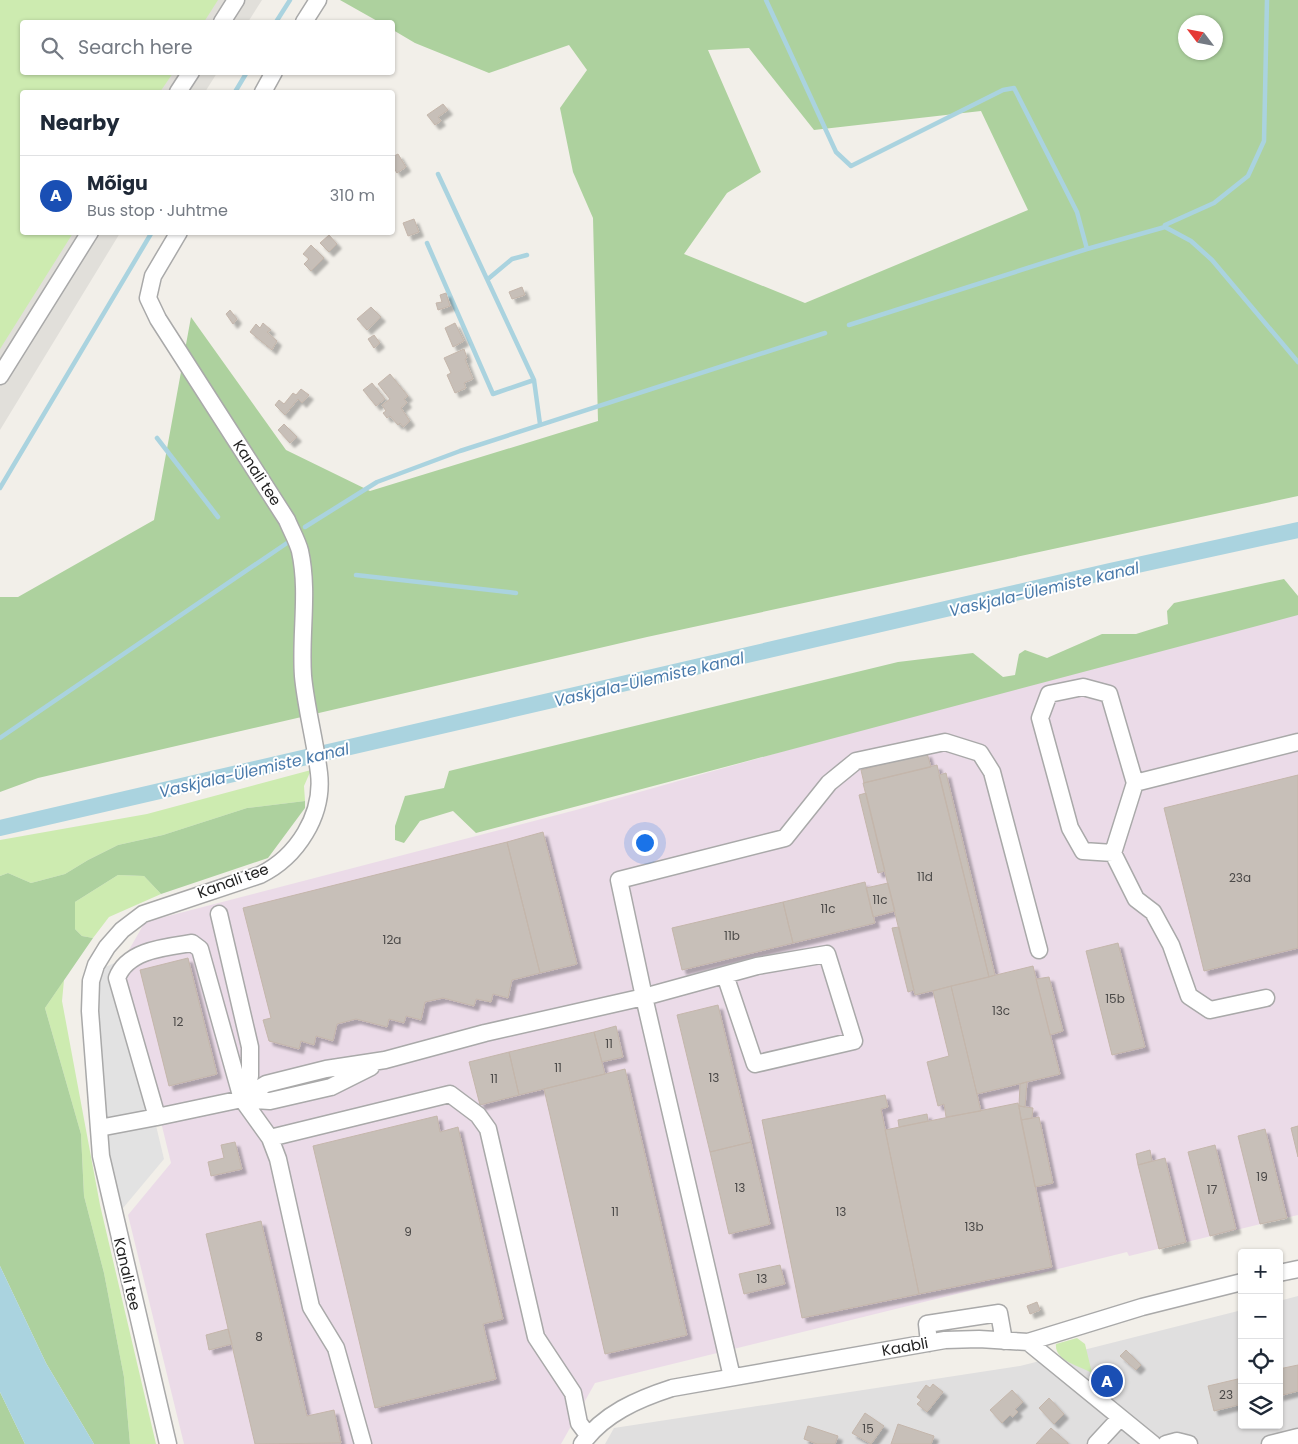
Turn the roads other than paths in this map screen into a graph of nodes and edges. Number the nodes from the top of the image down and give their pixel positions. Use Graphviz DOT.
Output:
graph roads {
  1 [pos="236,0"];
  2 [pos="318,0"];
  3 [pos="223,20"];
  4 [pos="305,20"];
  5 [pos="189,75"];
  6 [pos="272,75"];
  7 [pos="179,90"];
  8 [pos="263,90"];
  9 [pos="88,235"];
  10 [pos="177,235"];
  11 [pos="0,376"];
  12 [pos="1298,742"];
  13 [pos="1136,783"];
  14 [pos="1113,853"];
  15 [pos="219,914"];
  16 [pos="1039,950"];
  17 [pos="725,975"];
  18 [pos="644,997"];
  19 [pos="1266,998"];
  20 [pos="242,1099"];
  21 [pos="157,1117"];
  22 [pos="99,1128"];
  23 [pos="270,1138"];
  24 [pos="1298,1269"];
  25 [pos="1283,1272"];
  26 [pos="1238,1283"];
  27 [pos="1004,1341"];
  28 [pos="1028,1342"];
  29 [pos="929,1343"];
  30 [pos="732,1377"];
  31 [pos="1120,1418"];
  32 [pos="1298,1437"];
  33 [pos="585,1440"];
  34 [pos="168,1444"];
  35 [pos="363,1444"];
  36 [pos="1096,1444"];
  37 [pos="1153,1444"];
  38 [pos="1166,1444"];
  39 [pos="1189,1444"];
  40 [pos="1270,1444"];
  1 -- 3 [label="street"];
  2 -- 4 [label="street"];
  5 -- 7 [label="street"];
  6 -- 8 [label="street"];
  9 -- 11 [label="street"];
  10 -- 22 [label="street, Kanali tee"];
  12 -- 13 [label="street"];
  13 -- 14 [label="street"];
  13 -- 14 [label="street"];
  14 -- 19 [label="street"];
  15 -- 20 [label="street"];
  16 -- 18 [label="street"];
  17 -- 17 [label="street"];
  17 -- 18 [label="street"];
  18 -- 20 [label="street"];
  18 -- 30 [label="street"];
  20 -- 21 [label="street"];
  20 -- 21 [label="street"];
  20 -- 23 [label="street"];
  21 -- 22 [label="street"];
  22 -- 34 [label="street, Kanali tee"];
  23 -- 33 [label="street"];
  23 -- 35 [label="street"];
  24 -- 25 [label="street"];
  26 -- 28 [label="street, Kaabli"];
  27 -- 28 [label="street, Kaabli"];
  27 -- 29 [label="street, Kaabli"];
  27 -- 29 [label="street"];
  28 -- 31 [label="street"];
  29 -- 30 [label="street, Kaabli"];
  30 -- 33 [label="street, Kaabli"];
  31 -- 36 [label="street"];
  31 -- 37 [label="street"];
  32 -- 40 [label="street"];
  38 -- 39 [label="street"];
}
